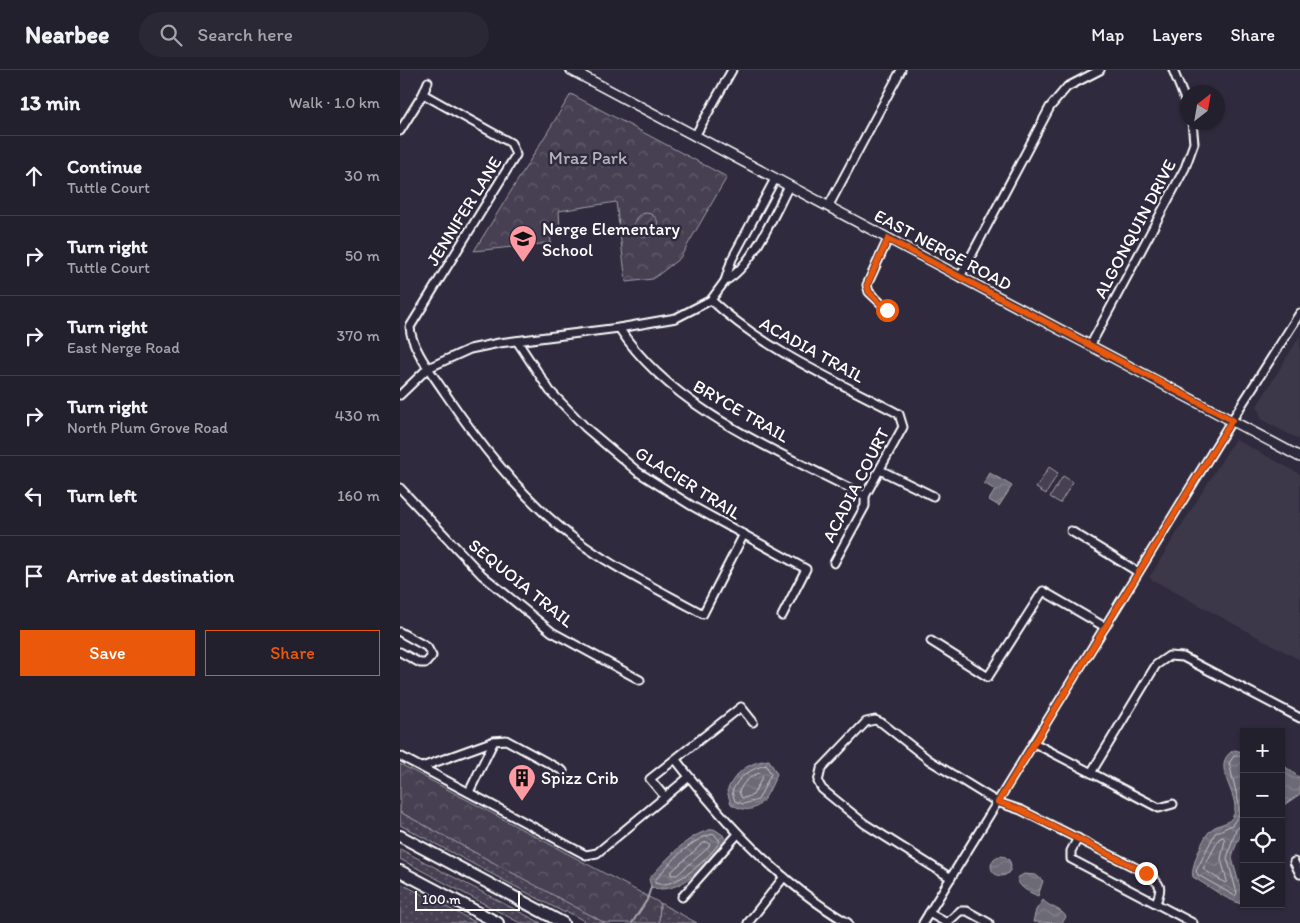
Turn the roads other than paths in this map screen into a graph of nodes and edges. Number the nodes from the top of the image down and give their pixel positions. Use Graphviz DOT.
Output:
graph roads {
  1 [pos="571,70"];
  2 [pos="732,70"];
  3 [pos="901,70"];
  4 [pos="1100,70"];
  5 [pos="1173,70"];
  6 [pos="428,82"];
  7 [pos="1180,87"];
  8 [pos="423,94"];
  9 [pos="1193,130"];
  10 [pos="400,131"];
  11 [pos="695,136"];
  12 [pos="775,179"];
  13 [pos="789,186"];
  14 [pos="828,207"];
  15 [pos="888,239"];
  16 [pos="960,277"];
  17 [pos="725,281"];
  18 [pos="711,300"];
  19 [pos="887,310"];
  20 [pos="1300,313"];
  21 [pos="619,328"];
  22 [pos="517,341"];
  23 [pos="1090,346"];
  24 [pos="428,368"];
  25 [pos="400,395"];
  26 [pos="902,420"];
  27 [pos="1232,420"];
  28 [pos="1300,457"];
  29 [pos="880,470"];
  30 [pos="400,488"];
  31 [pos="866,496"];
  32 [pos="932,496"];
  33 [pos="1072,531"];
  34 [pos="744,534"];
  35 [pos="834,563"];
  36 [pos="1138,572"];
  37 [pos="782,616"];
  38 [pos="1104,627"];
  39 [pos="400,632"];
  40 [pos="931,641"];
  41 [pos="400,652"];
  42 [pos="640,680"];
  43 [pos="1300,718"];
  44 [pos="753,722"];
  45 [pos="494,742"];
  46 [pos="1034,743"];
  47 [pos="400,756"];
  48 [pos="676,760"];
  49 [pos="422,767"];
  50 [pos="563,770"];
  51 [pos="1091,774"];
  52 [pos="689,777"];
  53 [pos="469,792"];
  54 [pos="665,797"];
  55 [pos="998,802"];
  56 [pos="1173,804"];
  57 [pos="738,834"];
  58 [pos="400,836"];
  59 [pos="1078,838"];
  60 [pos="1294,862"];
  61 [pos="400,871"];
  62 [pos="1300,874"];
  63 [pos="784,877"];
  64 [pos="951,878"];
  65 [pos="682,897"];
  66 [pos="1156,903"];
  67 [pos="929,913"];
  68 [pos="839,921"];
  69 [pos="498,923"];
  70 [pos="563,923"];
  71 [pos="748,923"];
  72 [pos="848,923"];
  73 [pos="923,923"];
  74 [pos="947,923"];
  75 [pos="989,923"];
  76 [pos="1193,923"];
  1 -- 11 [label="main road, EAST NERGE ROAD"];
  2 -- 11 [label="street"];
  3 -- 14 [label="street"];
  4 -- 16 [label="street"];
  5 -- 7 [label="street"];
  6 -- 8 [label="street"];
  8 -- 10 [label="street"];
  8 -- 24 [label="street, JENNIFER LANE"];
  9 -- 23 [label="street, ALGONQUIN DRIVE"];
  11 -- 12 [label="main road, EAST NERGE ROAD"];
  12 -- 13 [label="main road, EAST NERGE ROAD"];
  12 -- 17 [label="street"];
  13 -- 14 [label="main road, EAST NERGE ROAD"];
  13 -- 17 [label="street"];
  14 -- 15 [label="main road, EAST NERGE ROAD"];
  15 -- 16 [label="main road, EAST NERGE ROAD"];
  15 -- 19 [label="street"];
  16 -- 23 [label="main road, EAST NERGE ROAD"];
  17 -- 18 [label="street"];
  18 -- 21 [label="street"];
  18 -- 26 [label="street, ACADIA TRAIL"];
  20 -- 27 [label="street"];
  21 -- 22 [label="street"];
  21 -- 31 [label="street, BRYCE TRAIL"];
  22 -- 24 [label="street"];
  22 -- 34 [label="street, GLACIER TRAIL"];
  23 -- 27 [label="main road, EAST NERGE ROAD"];
  24 -- 25 [label="street"];
  24 -- 34 [label="street"];
  26 -- 29 [label="street, ACADIA COURT"];
  27 -- 28 [label="main road, EAST NERGE ROAD"];
  27 -- 36 [label="street"];
  29 -- 31 [label="street, ACADIA COURT"];
  29 -- 32 [label="street"];
  30 -- 42 [label="street, SEQUOIA TRAIL"];
  31 -- 35 [label="street, ACADIA COURT"];
  33 -- 36 [label="street"];
  34 -- 37 [label="street, GLACIER TRAIL"];
  36 -- 38 [label="street"];
  38 -- 40 [label="street"];
  38 -- 46 [label="street"];
  39 -- 41 [label="street"];
  43 -- 51 [label="street"];
  44 -- 48 [label="street"];
  45 -- 49 [label="street"];
  45 -- 50 [label="street"];
  45 -- 53 [label="street"];
  46 -- 51 [label="street"];
  46 -- 55 [label="street"];
  47 -- 49 [label="street"];
  48 -- 52 [label="street"];
  48 -- 54 [label="street"];
  49 -- 53 [label="street"];
  51 -- 56 [label="street"];
  52 -- 54 [label="street"];
  52 -- 57 [label="street"];
  53 -- 54 [label="street"];
  55 -- 59 [label="street"];
  55 -- 64 [label="street"];
  55 -- 64 [label="street"];
  57 -- 63 [label="street"];
  57 -- 65 [label="street"];
  58 -- 70 [label="highway"];
  59 -- 66 [label="street"];
  59 -- 66 [label="street"];
  60 -- 62 [label="street"];
  61 -- 69 [label="highway"];
  63 -- 68 [label="street"];
  63 -- 71 [label="street"];
  64 -- 67 [label="street"];
  66 -- 76 [label="street"];
  67 -- 73 [label="street"];
  67 -- 74 [label="street"];
  68 -- 72 [label="street"];
  74 -- 75 [label="street"];
}
